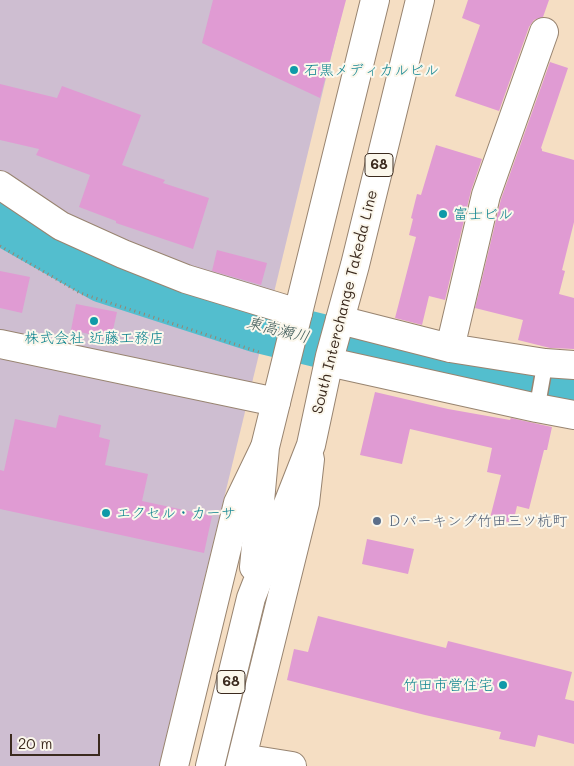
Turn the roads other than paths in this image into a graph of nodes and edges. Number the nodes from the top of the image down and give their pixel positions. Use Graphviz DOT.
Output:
graph roads {
  1 [pos="375,0"];
  2 [pos="420,0"];
  3 [pos="544,32"];
  4 [pos="0,185"];
  5 [pos="297,315"];
  6 [pos="338,325"];
  7 [pos="0,344"];
  8 [pos="450,348"];
  9 [pos="330,359"];
  10 [pos="574,365"];
  11 [pos="544,370"];
  12 [pos="276,402"];
  13 [pos="538,403"];
  14 [pos="574,415"];
  15 [pos="311,445"];
  16 [pos="265,447"];
  17 [pos="251,598"];
  18 [pos="241,762"];
  19 [pos="174,766"];
  20 [pos="210,766"];
  21 [pos="292,766"];
  1 -- 5 [label="street, South Interchange Takeda Line / 68"];
  2 -- 6 [label="street, South Interchange Takeda Line / 68"];
  3 -- 8 [label="street"];
  4 -- 5 [label="street"];
  5 -- 12 [label="street, South Interchange Takeda Line / 68"];
  6 -- 8 [label="street"];
  6 -- 9 [label="street, South Interchange Takeda Line / 68"];
  7 -- 12 [label="street"];
  8 -- 11 [label="street"];
  9 -- 13 [label="street"];
  9 -- 15 [label="street, South Interchange Takeda Line / 68"];
  10 -- 11 [label="street"];
  11 -- 13 [label="lane"];
  12 -- 16 [label="street, South Interchange Takeda Line / 68"];
  13 -- 14 [label="street"];
  15 -- 17 [label="street, South Interchange Takeda Line / 68"];
  15 -- 18 [label="street"];
  16 -- 17 [label="street, South Interchange Takeda Line / 68"];
  16 -- 19 [label="street"];
  17 -- 20 [label="street, South Interchange Takeda Line / 68"];
  18 -- 21 [label="street"];
}
